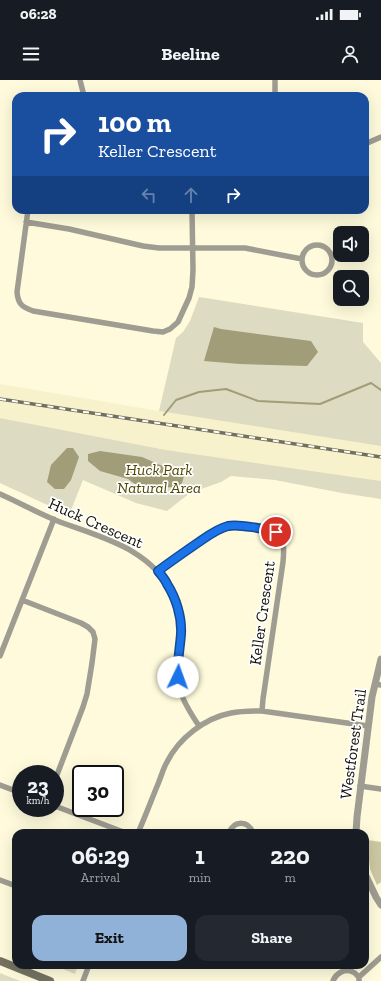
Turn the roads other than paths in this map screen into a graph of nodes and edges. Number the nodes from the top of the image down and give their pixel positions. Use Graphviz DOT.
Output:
graph roads {
  1 [pos="80,80"];
  2 [pos="275,80"];
  3 [pos="83,92"];
  4 [pos="275,92"];
  5 [pos="381,137"];
  6 [pos="369,142"];
  7 [pos="27,214"];
  8 [pos="192,214"];
  9 [pos="26,222"];
  10 [pos="193,249"];
  11 [pos="302,259"];
  12 [pos="0,494"];
  13 [pos="54,519"];
  14 [pos="158,571"];
  15 [pos="22,600"];
  16 [pos="0,656"];
  17 [pos="381,659"];
  18 [pos="378,684"];
  19 [pos="262,711"];
  20 [pos="199,726"];
  21 [pos="368,726"];
  22 [pos="61,765"];
  23 [pos="0,785"];
  24 [pos="360,786"];
  25 [pos="381,789"];
  26 [pos="12,790"];
  27 [pos="64,809"];
  28 [pos="115,829"];
  29 [pos="140,829"];
  30 [pos="231,829"];
  31 [pos="251,829"];
  32 [pos="356,829"];
  33 [pos="0,880"];
  34 [pos="369,882"];
  35 [pos="12,884"];
  36 [pos="381,905"];
  37 [pos="381,957"];
  38 [pos="0,961"];
  39 [pos="12,966"];
  40 [pos="20,969"];
  41 [pos="88,969"];
  42 [pos="359,979"];
  43 [pos="50,981"];
  44 [pos="83,981"];
  45 [pos="333,981"];
  1 -- 3 [label="street"];
  2 -- 4 [label="street"];
  5 -- 6 [label="street"];
  7 -- 9 [label="street"];
  8 -- 10 [label="street"];
  9 -- 10 [label="street"];
  9 -- 10 [label="street"];
  10 -- 11 [label="street"];
  11 -- 11 [label="street"];
  12 -- 13 [label="street, Huck Crescent"];
  13 -- 14 [label="street, Huck Crescent"];
  13 -- 15 [label="street"];
  14 -- 19 [label="street, Keller Crescent"];
  14 -- 20 [label="street, Huck Crescent"];
  15 -- 16 [label="street"];
  15 -- 22 [label="street"];
  17 -- 18 [label="street, Westforest Trail"];
  18 -- 21 [label="street, Westforest Trail"];
  19 -- 20 [label="street"];
  19 -- 21 [label="street"];
  20 -- 29 [label="street"];
  21 -- 24 [label="street, Westforest Trail"];
  23 -- 26 [label="street"];
  24 -- 25 [label="street"];
  24 -- 32 [label="street, Westforest Trail"];
  27 -- 28 [label="street"];
  30 -- 31 [label="street"];
  33 -- 35 [label="street"];
  34 -- 36 [label="street"];
  37 -- 42 [label="street"];
  38 -- 39 [label="main road"];
  40 -- 43 [label="main road"];
  41 -- 44 [label="street"];
  42 -- 45 [label="street"];
}
